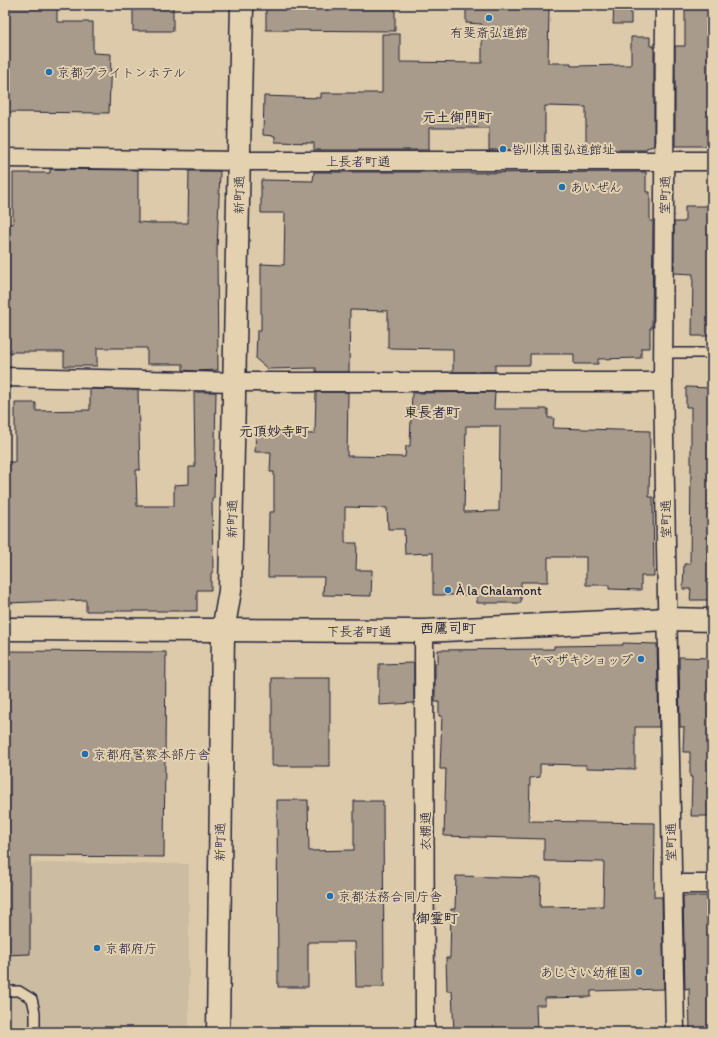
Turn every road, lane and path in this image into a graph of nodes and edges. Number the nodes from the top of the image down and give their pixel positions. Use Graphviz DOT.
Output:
graph roads {
  1 [pos="242,5"];
  2 [pos="665,5"];
  3 [pos="5,158"];
  4 [pos="240,161"];
  5 [pos="665,161"];
  6 [pos="712,161"];
  7 [pos="664,353"];
  8 [pos="712,353"];
  9 [pos="5,377"];
  10 [pos="236,382"];
  11 [pos="663,382"];
  12 [pos="668,619"];
  13 [pos="712,620"];
  14 [pos="5,629"];
  15 [pos="223,631"];
  16 [pos="424,631"];
  17 [pos="672,884"];
  18 [pos="712,884"];
  19 [pos="5,991"];
  20 [pos="35,1032"];
  21 [pos="218,1032"];
  22 [pos="425,1032"];
  23 [pos="675,1032"];
  1 -- 4 [label="street, 新町通"];
  2 -- 5 [label="street, 室町通"];
  3 -- 4 [label="street, 上長者町通"];
  4 -- 5 [label="street, 上長者町通"];
  4 -- 10 [label="street, 新町通"];
  5 -- 6 [label="street, 上長者町通"];
  5 -- 7 [label="street, 室町通"];
  7 -- 8 [label="lane"];
  7 -- 11 [label="street, 室町通"];
  9 -- 10 [label="street"];
  10 -- 11 [label="street"];
  10 -- 15 [label="street, 新町通"];
  11 -- 12 [label="street, 室町通"];
  12 -- 13 [label="street, 下長者町通"];
  12 -- 16 [label="street, 下長者町通"];
  12 -- 17 [label="street, 室町通"];
  14 -- 15 [label="street, 下長者町通"];
  15 -- 16 [label="street, 下長者町通"];
  15 -- 21 [label="street, 新町通"];
  16 -- 22 [label="street, 衣棚通"];
  17 -- 18 [label="street"];
  17 -- 23 [label="street, 室町通"];
  19 -- 20 [label="lane"];
}
